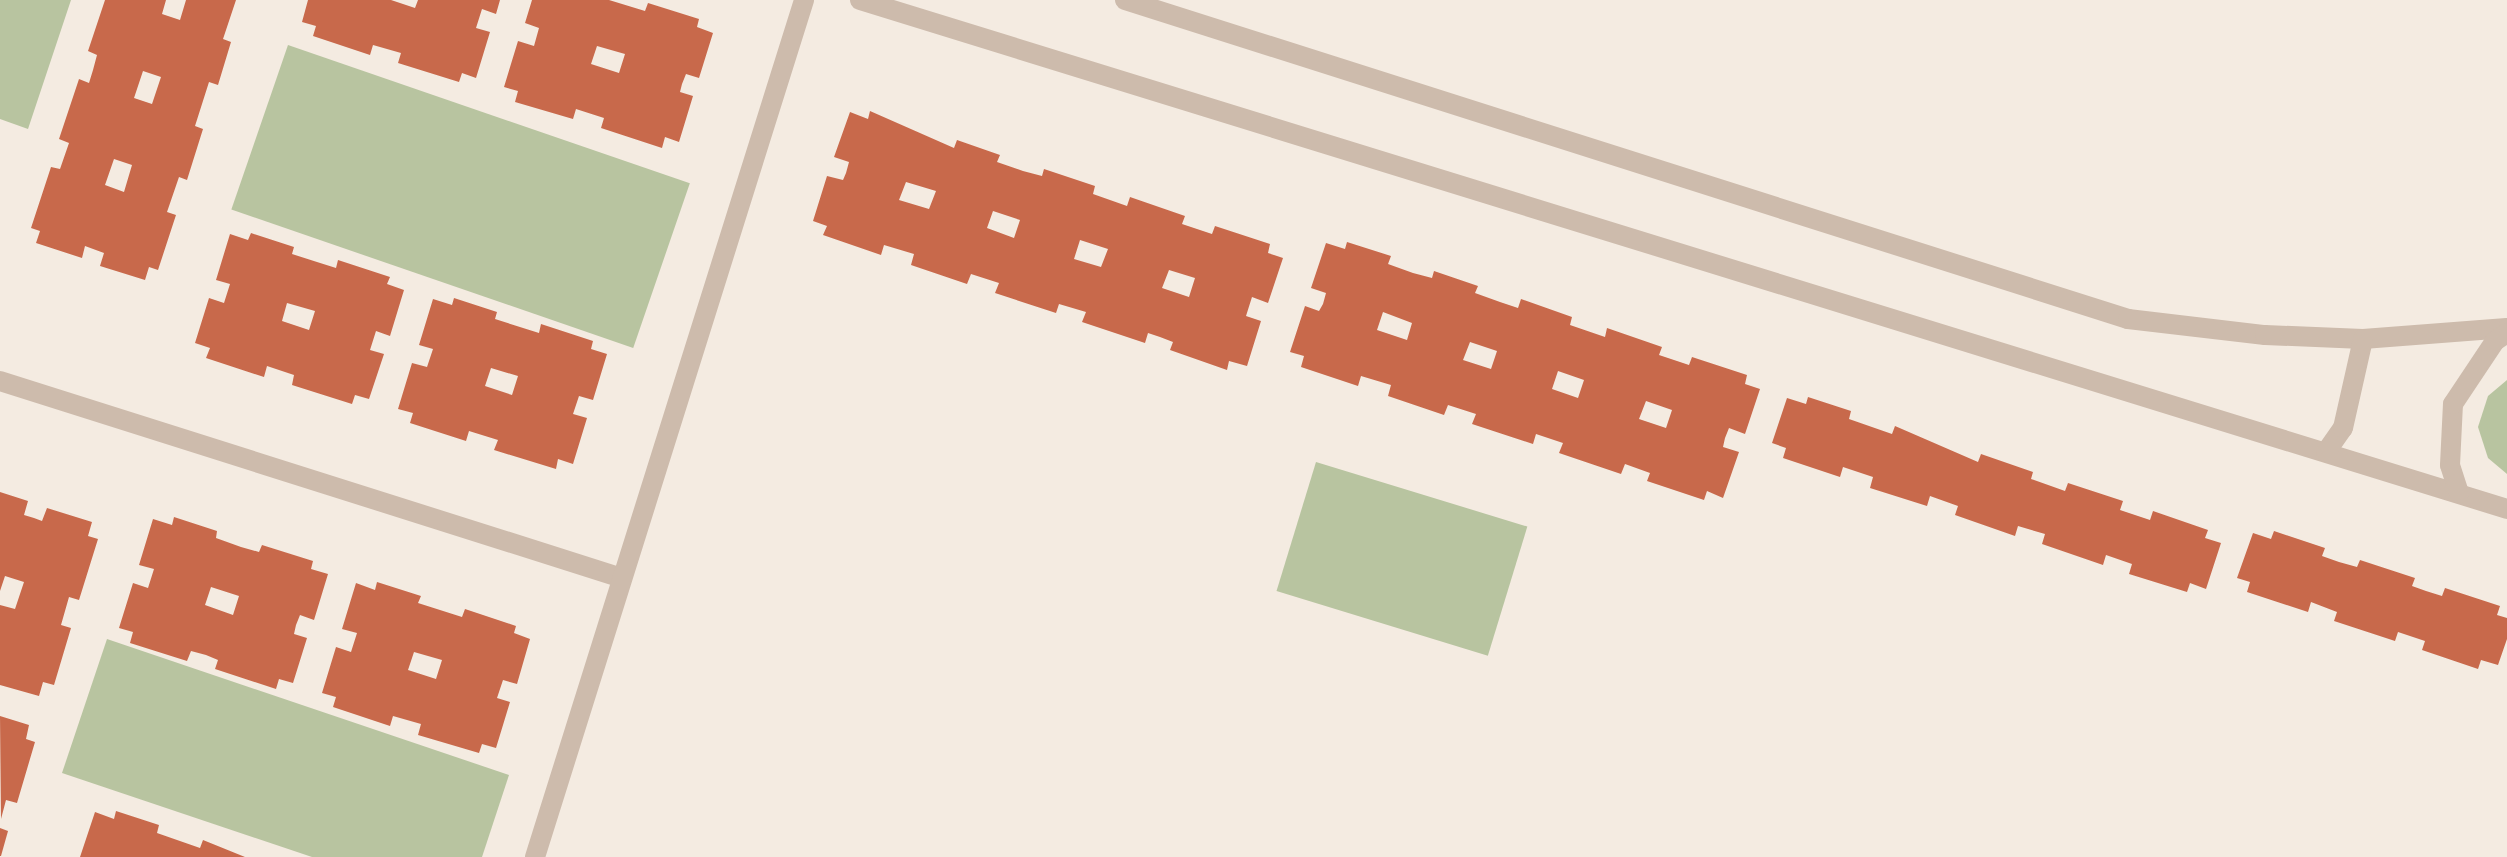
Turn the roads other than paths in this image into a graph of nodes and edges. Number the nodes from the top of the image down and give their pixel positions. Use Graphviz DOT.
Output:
graph roads {
  1 [pos="804,0"];
  2 [pos="860,0"];
  3 [pos="1125,0"];
  4 [pos="2507,331"];
  5 [pos="2363,339"];
  6 [pos="0,381"];
  7 [pos="2326,452"];
  8 [pos="2459,493"];
  9 [pos="2507,509"];
  10 [pos="619,577"];
  11 [pos="535,857"];
  1 -- 10 [label="street"];
  2 -- 7 [label="street"];
  3 -- 5 [label="street"];
  4 -- 5 [label="street"];
  4 -- 8 [label="street"];
  5 -- 7 [label="street"];
  6 -- 10 [label="street"];
  7 -- 8 [label="street"];
  8 -- 9 [label="street"];
  10 -- 11 [label="street"];
}
